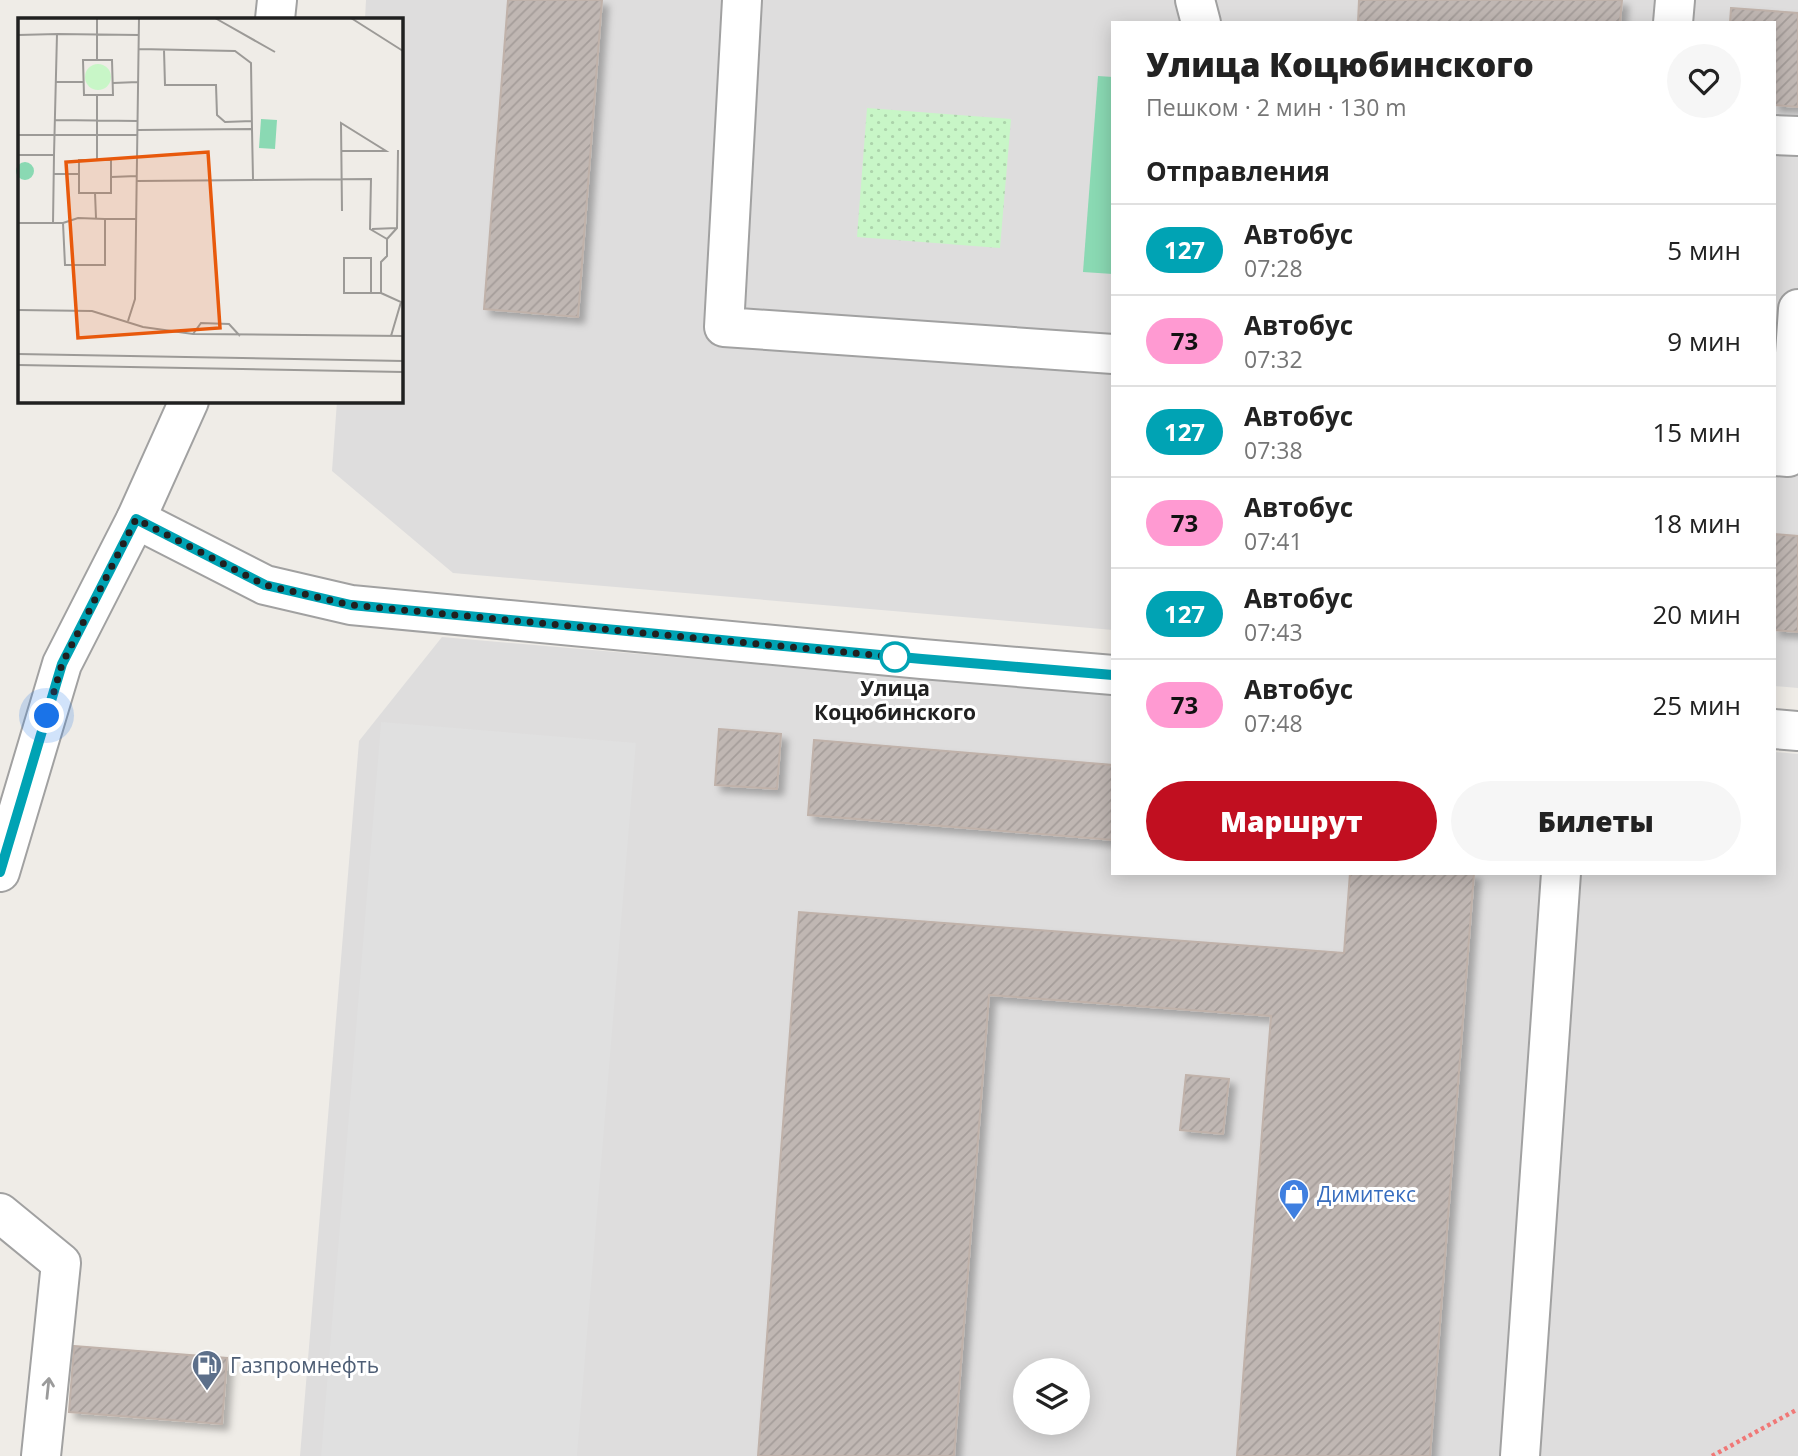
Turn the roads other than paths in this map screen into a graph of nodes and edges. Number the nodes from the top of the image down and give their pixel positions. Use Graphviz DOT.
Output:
graph roads {
  1 [pos="276,0"];
  2 [pos="742,0"];
  3 [pos="1195,0"];
  4 [pos="1675,0"];
  5 [pos="275,18"];
  6 [pos="1200,21"];
  7 [pos="1674,21"];
  8 [pos="1776,135"];
  9 [pos="1798,136"];
  10 [pos="1798,309"];
  11 [pos="1798,318"];
  12 [pos="1111,354"];
  13 [pos="189,402"];
  14 [pos="1776,456"];
  15 [pos="136,519"];
  16 [pos="1111,675"];
  17 [pos="1776,729"];
  18 [pos="1798,731"];
  19 [pos="0,872"];
  20 [pos="1561,875"];
  21 [pos="0,1213"];
  22 [pos="41,1456"];
  23 [pos="1520,1456"];
  1 -- 5 [label="street"];
  2 -- 12 [label="street"];
  3 -- 6 [label="street"];
  4 -- 7 [label="street"];
  8 -- 9 [label="street"];
  10 -- 11 [label="street"];
  11 -- 14 [label="street"];
  13 -- 15 [label="street"];
  15 -- 16 [label="street"];
  15 -- 19 [label="street"];
  17 -- 18 [label="street"];
  20 -- 23 [label="street"];
  22 -- 21 [label="street, one-way"];
}
